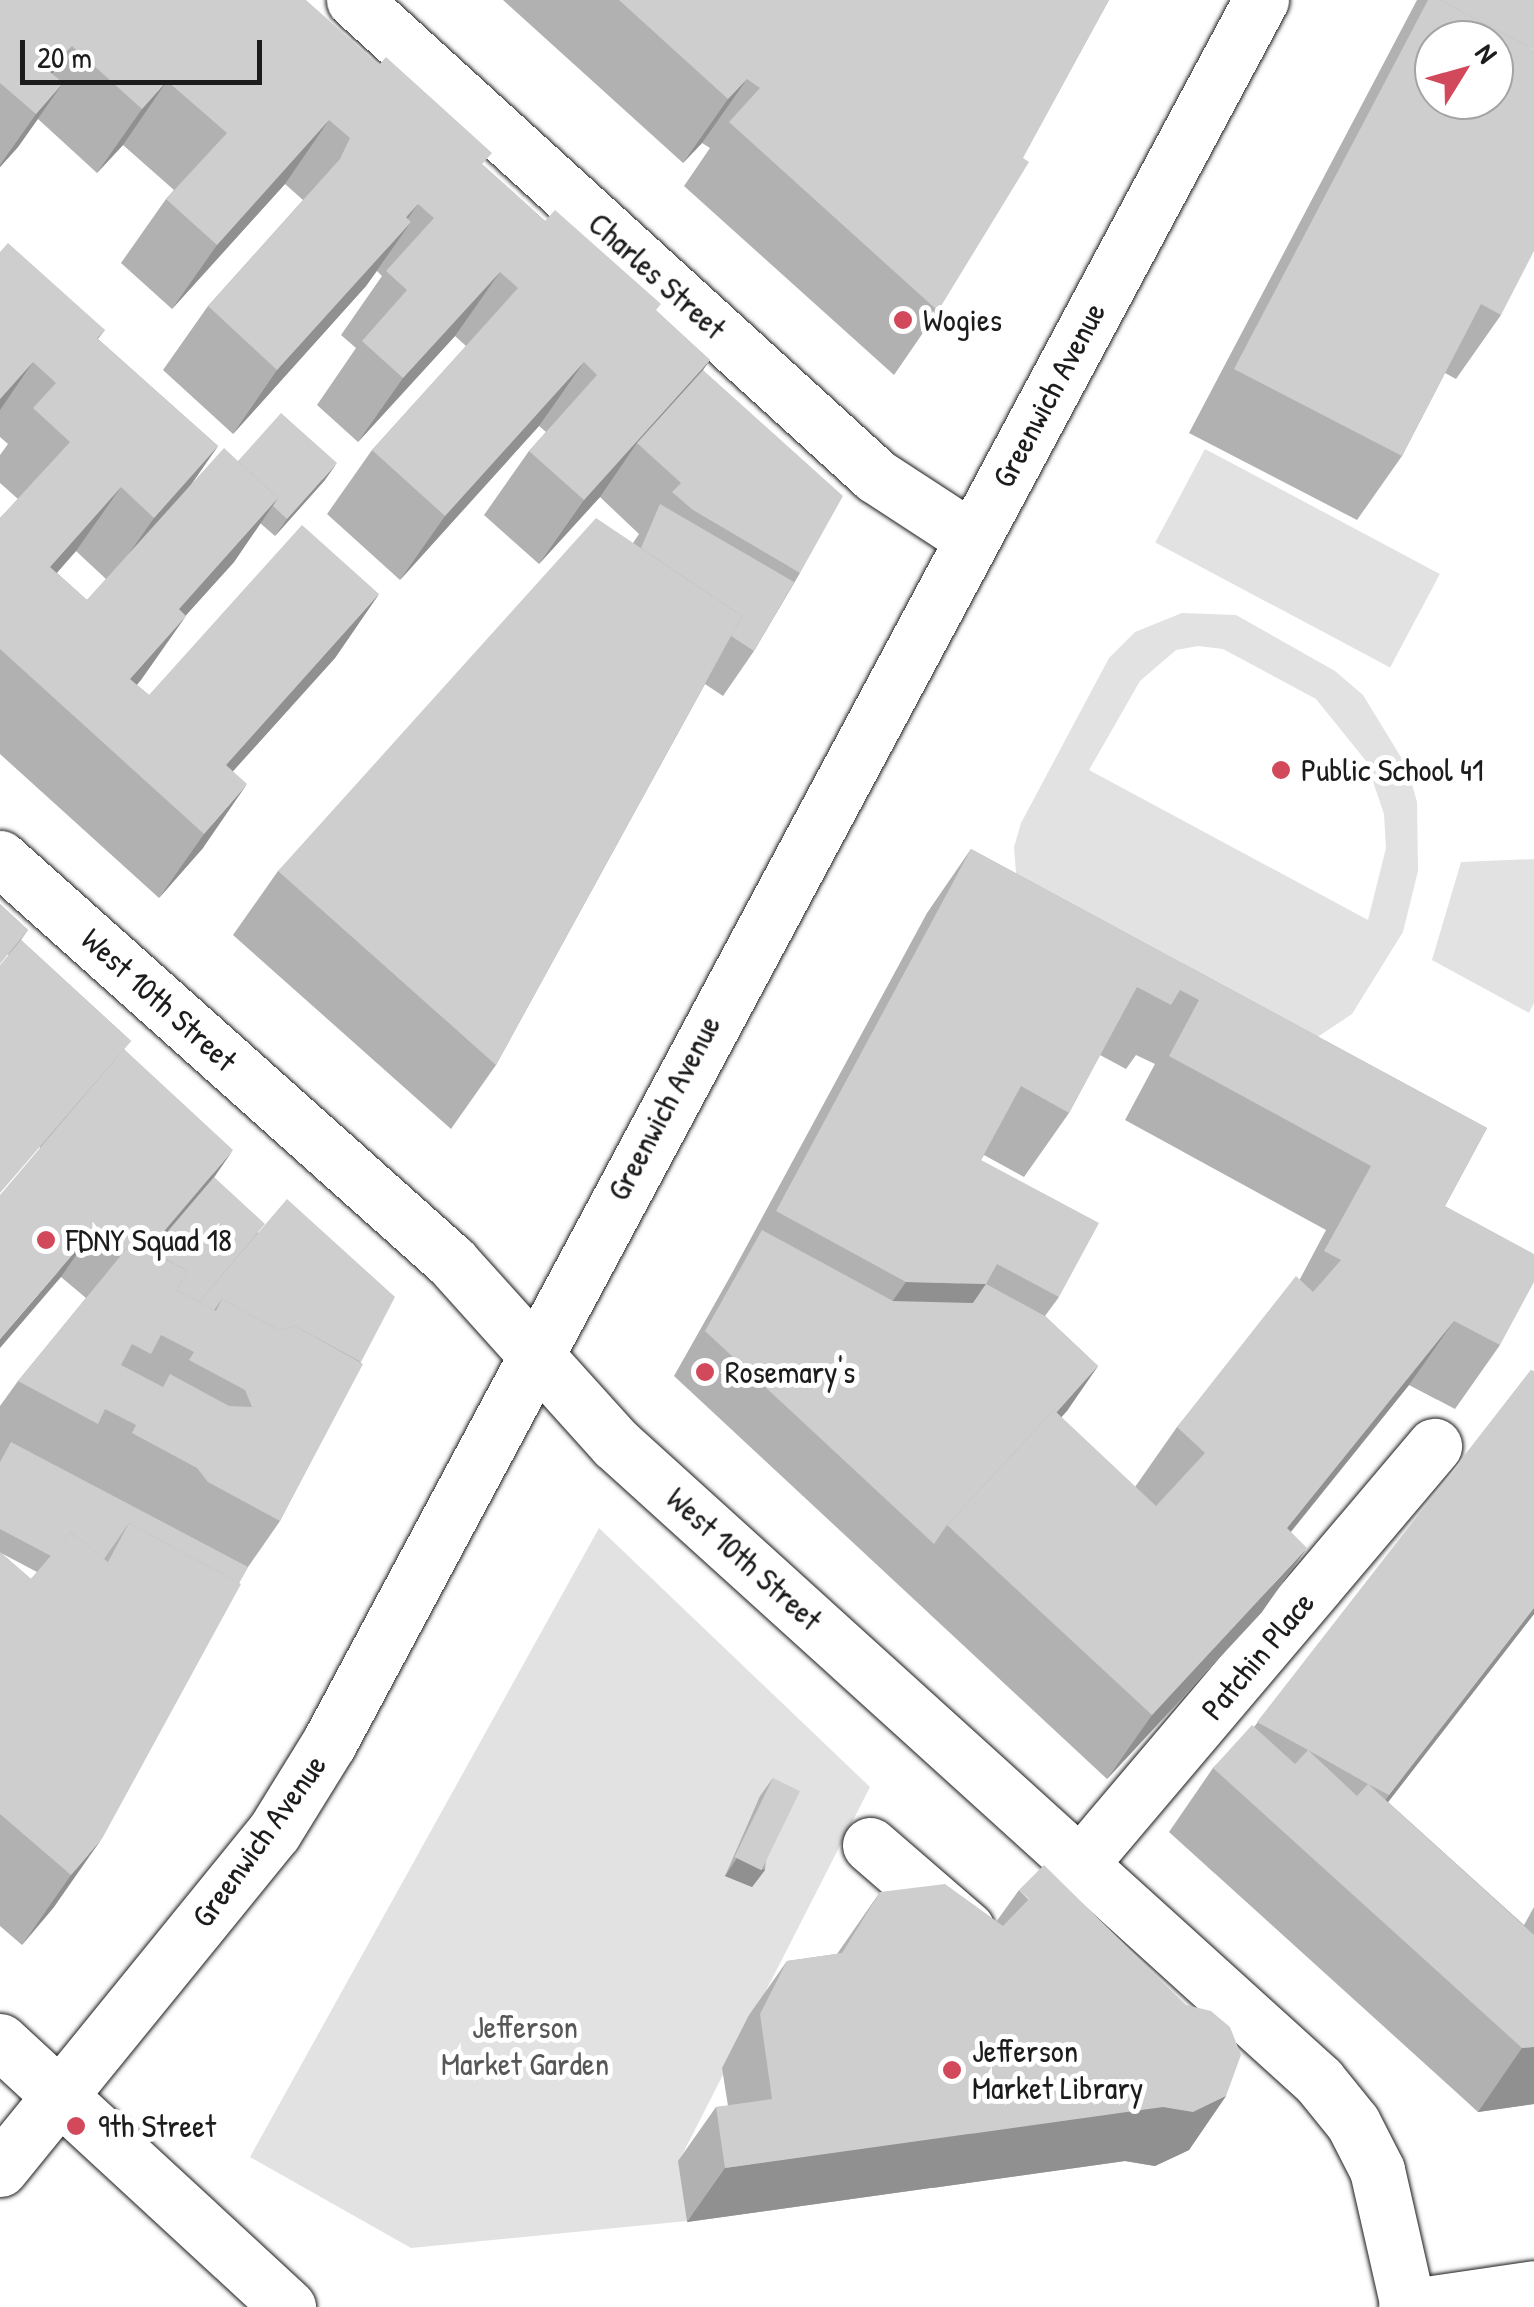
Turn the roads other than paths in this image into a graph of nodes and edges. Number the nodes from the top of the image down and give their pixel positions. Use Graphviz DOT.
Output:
graph roads {
  1 [pos="354,0"];
  2 [pos="1260,0"];
  3 [pos="972,538"];
  4 [pos="0,858"];
  5 [pos="535,1354"];
  6 [pos="1434,1446"];
  7 [pos="870,1845"];
  8 [pos="1080,1864"];
  9 [pos="967,1929"];
  10 [pos="0,2040"];
  11 [pos="59,2097"];
  12 [pos="0,2169"];
  13 [pos="1534,2288"];
  14 [pos="288,2307"];
  15 [pos="1407,2307"];
  1 -- 3 [label="street, Charles Street"];
  2 -- 3 [label="street, Greenwich Avenue"];
  3 -- 5 [label="street, Greenwich Avenue"];
  4 -- 5 [label="street, West 10th Street"];
  5 -- 8 [label="street, West 10th Street"];
  5 -- 11 [label="street, Greenwich Avenue"];
  6 -- 8 [label="street, Patchin Place"];
  7 -- 9 [label="street"];
  8 -- 15 [label="street, West 10th Street"];
  10 -- 11 [label="street"];
  11 -- 12 [label="street, Greenwich Avenue"];
  11 -- 14 [label="street"];
  13 -- 15 [label="street"];
}
